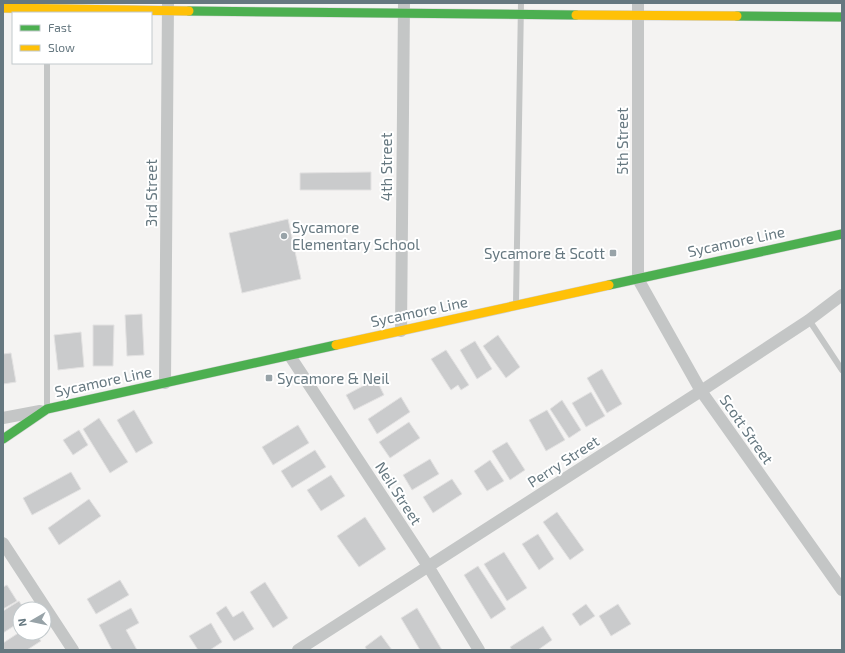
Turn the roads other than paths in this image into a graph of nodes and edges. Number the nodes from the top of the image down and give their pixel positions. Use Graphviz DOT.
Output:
graph roads {
  1 [pos="521,3"];
  2 [pos="638,3"];
  3 [pos="168,7"];
  4 [pos="3,8"];
  5 [pos="47,8"];
  6 [pos="404,8"];
  7 [pos="520,14"];
  8 [pos="638,16"];
  9 [pos="842,17"];
  10 [pos="47,64"];
  11 [pos="842,234"];
  12 [pos="638,279"];
  13 [pos="842,296"];
  14 [pos="516,306"];
  15 [pos="809,320"];
  16 [pos="401,331"];
  17 [pos="290,356"];
  18 [pos="842,370"];
  19 [pos="165,383"];
  20 [pos="700,391"];
  21 [pos="47,410"];
  22 [pos="3,418"];
  23 [pos="3,439"];
  24 [pos="3,543"];
  25 [pos="428,566"];
  26 [pos="842,590"];
  27 [pos="73,650"];
  28 [pos="298,650"];
  29 [pos="478,650"];
  1 -- 7 [label="lane"];
  2 -- 8 [label="street, 5th Street"];
  3 -- 5 [label="street"];
  3 -- 6 [label="street"];
  3 -- 19 [label="street, 3rd Street"];
  4 -- 5 [label="street"];
  6 -- 7 [label="street"];
  6 -- 16 [label="street, 4th Street"];
  7 -- 8 [label="street"];
  7 -- 14 [label="lane"];
  8 -- 9 [label="street"];
  8 -- 12 [label="street, 5th Street"];
  10 -- 21 [label="lane"];
  11 -- 12 [label="street, Sycamore Line"];
  12 -- 14 [label="street, Sycamore Line"];
  12 -- 20 [label="street, Scott Street"];
  13 -- 15 [label="street, Perry Street"];
  14 -- 16 [label="street, Sycamore Line"];
  15 -- 18 [label="lane"];
  15 -- 20 [label="street, Perry Street"];
  16 -- 17 [label="street, Sycamore Line"];
  17 -- 19 [label="street, Sycamore Line"];
  17 -- 25 [label="street, Neil Street"];
  19 -- 21 [label="street, Sycamore Line"];
  20 -- 25 [label="street, Perry Street"];
  20 -- 26 [label="street, Scott Street"];
  21 -- 22 [label="street, Sycamore Line"];
  21 -- 23 [label="street"];
  24 -- 27 [label="street"];
  25 -- 28 [label="street, Perry Street"];
  25 -- 29 [label="street, Neil Street"];
}
